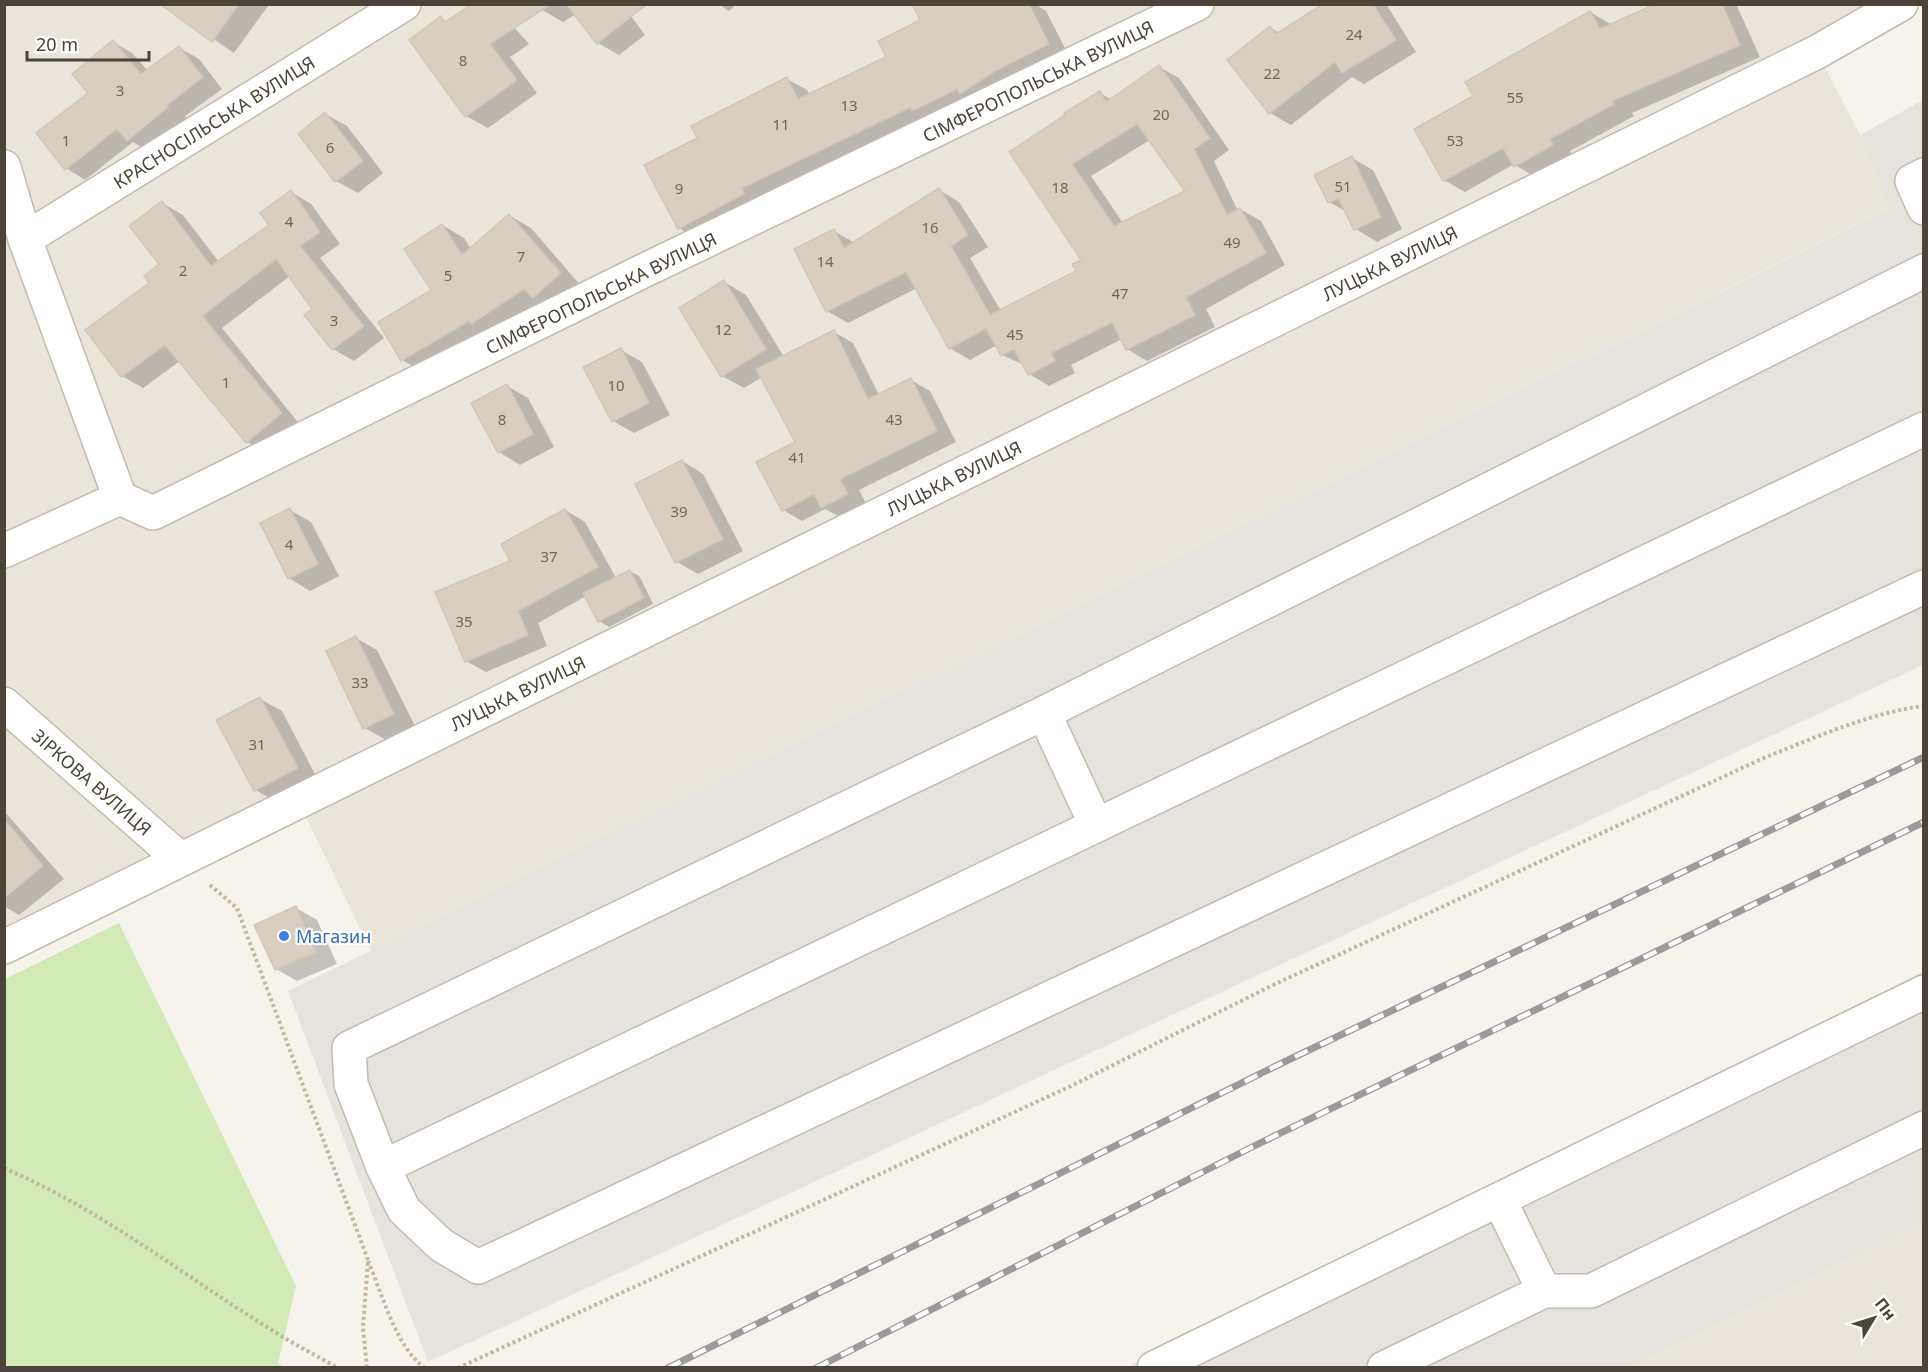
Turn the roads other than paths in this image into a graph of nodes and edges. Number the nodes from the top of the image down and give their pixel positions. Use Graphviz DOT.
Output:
graph roads {
  1 [pos="404,4"];
  2 [pos="1197,4"];
  3 [pos="1901,4"];
  4 [pos="4,167"];
  5 [pos="1923,175"];
  6 [pos="1923,208"];
  7 [pos="24,239"];
  8 [pos="1923,271"];
  9 [pos="1923,429"];
  10 [pos="120,498"];
  11 [pos="4,551"];
  12 [pos="1923,587"];
  13 [pos="4,704"];
  14 [pos="1044,713"];
  15 [pos="1096,825"];
  16 [pos="180,859"];
  17 [pos="4,947"];
  18 [pos="1923,992"];
  19 [pos="1923,1128"];
  20 [pos="383,1167"];
  21 [pos="1500,1201"];
  22 [pos="1544,1291"];
  23 [pos="1154,1368"];
  24 [pos="1384,1368"];
  1 -- 7 [label="street, КРАСНОСІЛЬСЬКА ВУЛИЦЯ"];
  2 -- 10 [label="street, СІМФЕРОПОЛЬСЬКА ВУЛИЦЯ"];
  3 -- 16 [label="street, ЛУЦЬКА ВУЛИЦЯ"];
  4 -- 7 [label="street"];
  5 -- 6 [label="street"];
  7 -- 10 [label="street"];
  8 -- 14 [label="street"];
  9 -- 15 [label="street"];
  10 -- 11 [label="street"];
  12 -- 20 [label="street"];
  13 -- 16 [label="street, ЗІРКОВА ВУЛИЦЯ"];
  14 -- 15 [label="street"];
  14 -- 20 [label="street"];
  15 -- 20 [label="street"];
  16 -- 17 [label="street, ЛУЦЬКА ВУЛИЦЯ"];
  18 -- 21 [label="street"];
  19 -- 22 [label="street"];
  21 -- 22 [label="street"];
  21 -- 23 [label="street"];
  22 -- 24 [label="street"];
}
